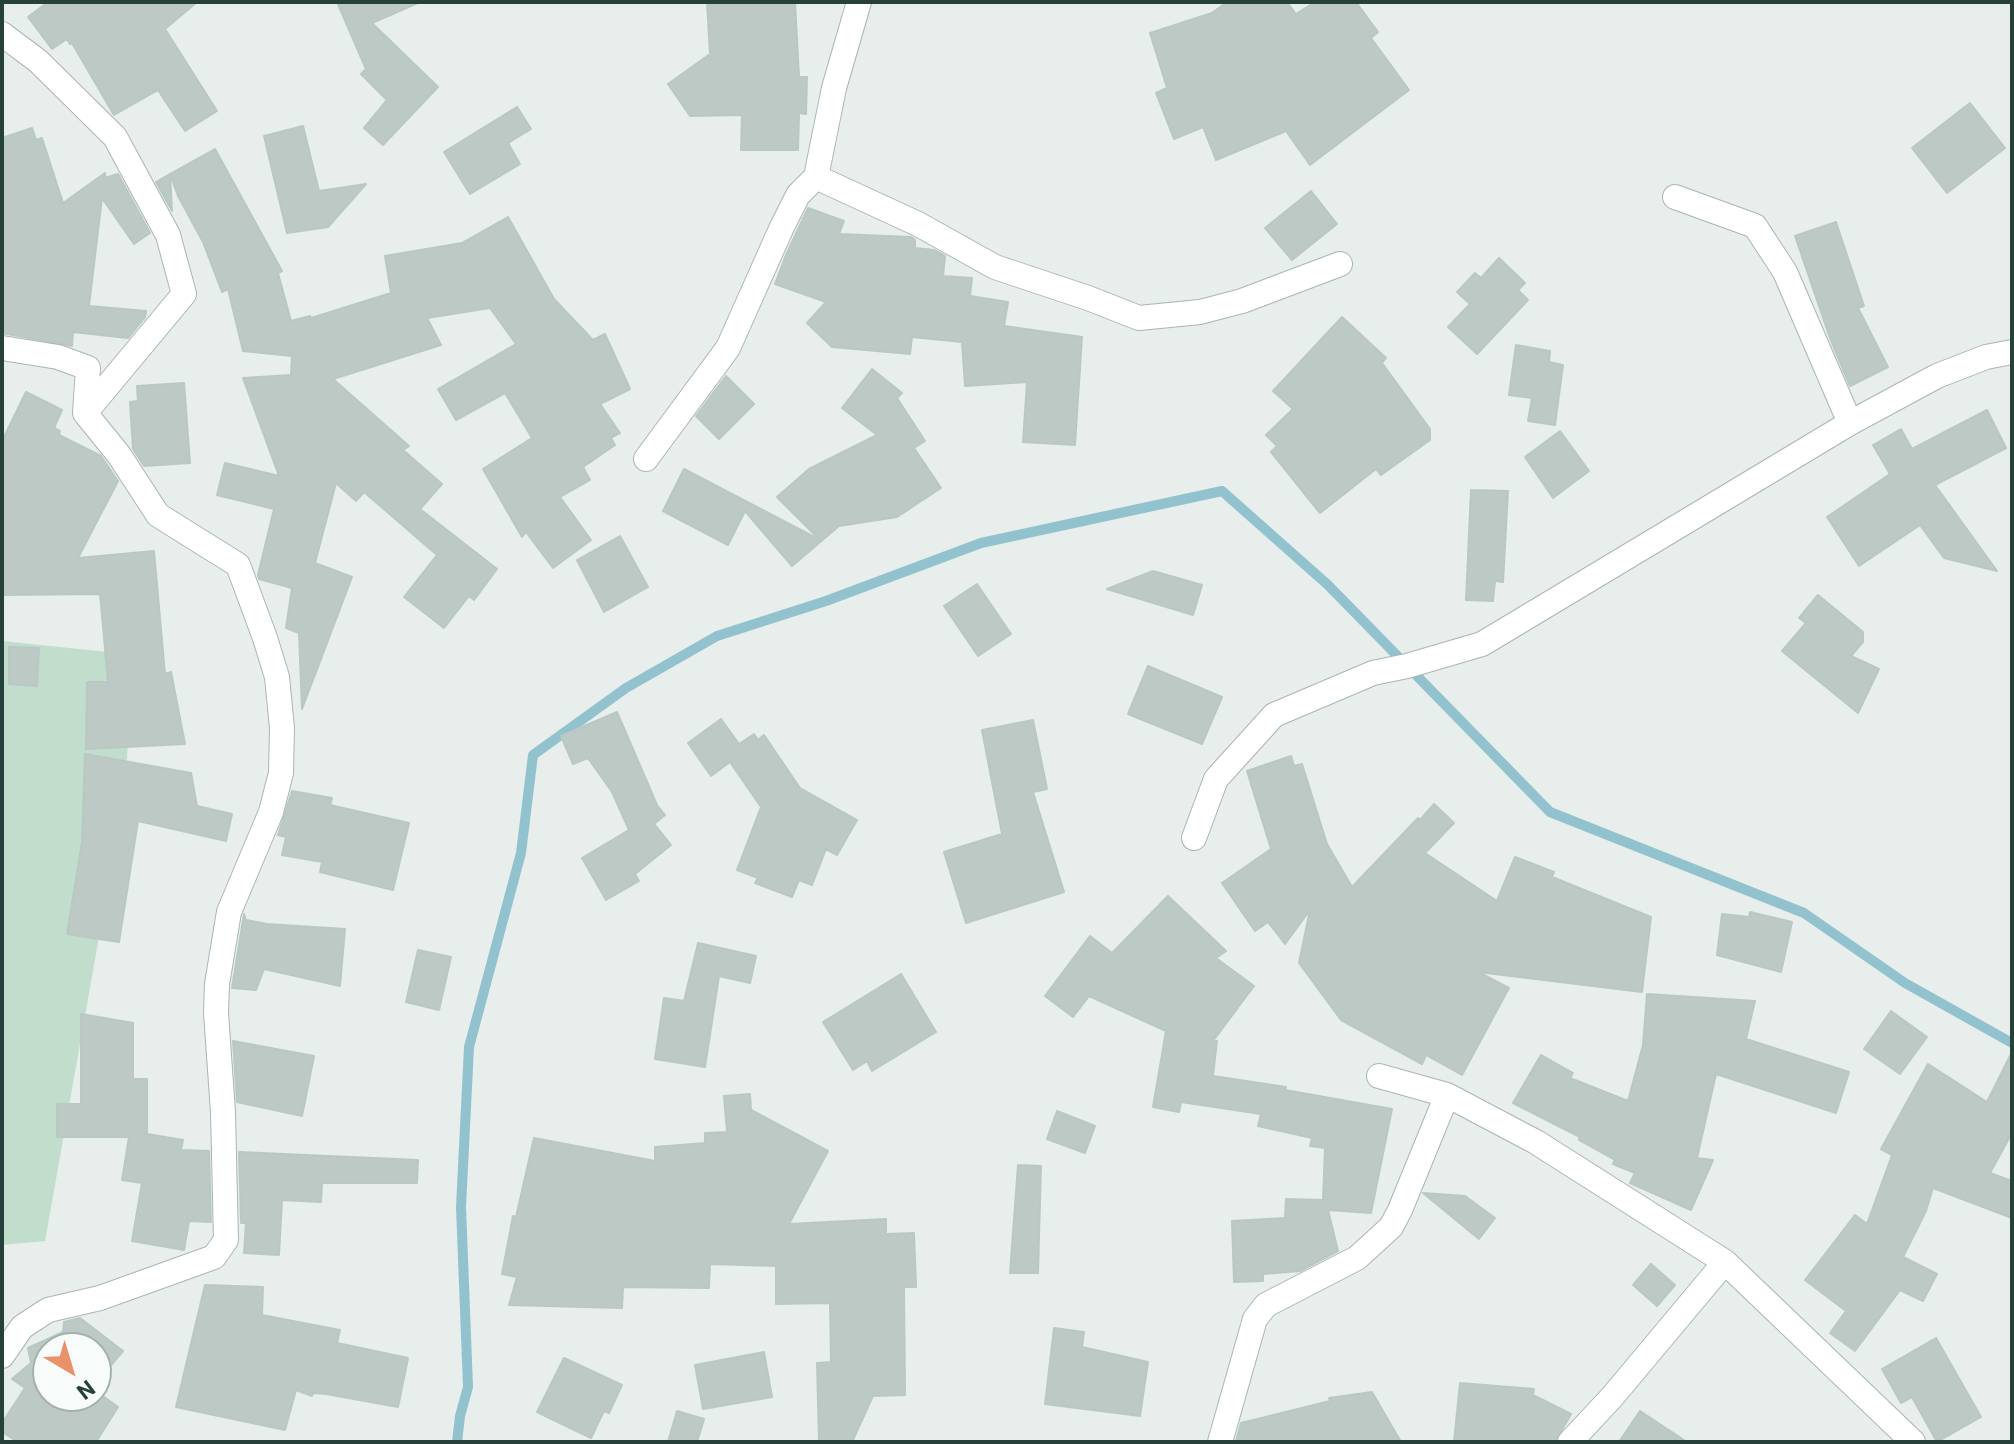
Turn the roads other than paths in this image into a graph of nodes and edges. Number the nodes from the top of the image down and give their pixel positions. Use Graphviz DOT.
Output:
graph roads {
  1 [pos="859,2"];
  2 [pos="2,34"];
  3 [pos="816,177"];
  4 [pos="1675,197"];
  5 [pos="1340,264"];
  6 [pos="2,348"];
  7 [pos="2012,352"];
  8 [pos="85,413"];
  9 [pos="1850,423"];
  10 [pos="646,459"];
  11 [pos="1194,838"];
  12 [pos="1379,1076"];
  13 [pos="1447,1095"];
  14 [pos="1725,1262"];
  15 [pos="2,1356"];
  16 [pos="1220,1442"];
  17 [pos="1570,1442"];
  18 [pos="1913,1442"];
  1 -- 3 [label="street"];
  2 -- 8 [label="street"];
  3 -- 5 [label="street"];
  3 -- 10 [label="street"];
  4 -- 9 [label="street"];
  6 -- 8 [label="street"];
  7 -- 9 [label="street"];
  8 -- 15 [label="street"];
  9 -- 11 [label="street"];
  12 -- 13 [label="street"];
  13 -- 14 [label="street"];
  13 -- 16 [label="street"];
  14 -- 17 [label="street"];
  14 -- 18 [label="street"];
}
